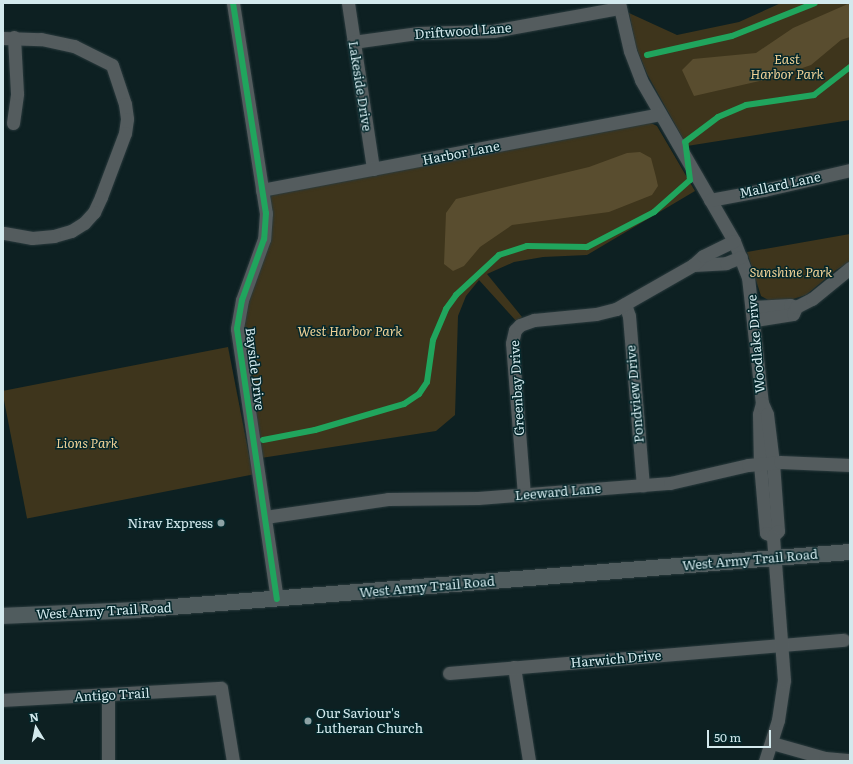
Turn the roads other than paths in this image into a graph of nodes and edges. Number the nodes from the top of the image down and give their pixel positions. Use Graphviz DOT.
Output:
graph roads {
  1 [pos="232,3"];
  2 [pos="348,3"];
  3 [pos="620,5"];
  4 [pos="8,37"];
  5 [pos="353,42"];
  6 [pos="659,114"];
  7 [pos="13,123"];
  8 [pos="373,169"];
  9 [pos="850,170"];
  10 [pos="262,190"];
  11 [pos="710,200"];
  12 [pos="3,234"];
  13 [pos="734,241"];
  14 [pos="741,257"];
  15 [pos="693,265"];
  16 [pos="847,274"];
  17 [pos="625,304"];
  18 [pos="754,314"];
  19 [pos="762,403"];
  20 [pos="773,463"];
  21 [pos="760,464"];
  22 [pos="850,465"];
  23 [pos="643,485"];
  24 [pos="524,495"];
  25 [pos="265,517"];
  26 [pos="773,536"];
  27 [pos="850,552"];
  28 [pos="775,558"];
  29 [pos="277,599"];
  30 [pos="3,616"];
  31 [pos="844,640"];
  32 [pos="783,645"];
  33 [pos="514,667"];
  34 [pos="449,673"];
  35 [pos="108,695"];
  36 [pos="3,700"];
  37 [pos="772,744"];
  38 [pos="850,760"];
  39 [pos="108,761"];
  40 [pos="233,761"];
  41 [pos="529,761"];
  42 [pos="765,761"];
  1 -- 10 [label="street, Bayside Drive"];
  2 -- 5 [label="street, Lakeside Drive"];
  3 -- 5 [label="street, Driftwood Lane"];
  3 -- 6 [label="street, Woodlake Drive"];
  4 -- 7 [label="street"];
  4 -- 12 [label="street"];
  5 -- 8 [label="street, Lakeside Drive"];
  6 -- 8 [label="street, Harbor Lane"];
  6 -- 11 [label="street, Woodlake Drive"];
  8 -- 10 [label="street, Harbor Lane"];
  9 -- 11 [label="street, Mallard Lane"];
  10 -- 25 [label="street, Bayside Drive"];
  11 -- 13 [label="street, Woodlake Drive"];
  13 -- 14 [label="street, Woodlake Drive"];
  13 -- 15 [label="street, Greenbay Drive"];
  14 -- 15 [label="street, Greenbay Drive"];
  14 -- 18 [label="street, Woodlake Drive"];
  15 -- 17 [label="street, Greenbay Drive"];
  16 -- 18 [label="street"];
  17 -- 23 [label="street, Pondview Drive"];
  17 -- 24 [label="street, Greenbay Drive"];
  18 -- 19 [label="street, Woodlake Drive"];
  19 -- 20 [label="street, Woodlake Drive"];
  19 -- 21 [label="street, Woodlake Drive"];
  20 -- 21 [label="street, Leeward Lane"];
  20 -- 22 [label="street, Leeward Lane"];
  20 -- 26 [label="street, Woodlake Drive"];
  21 -- 23 [label="street, Leeward Lane"];
  21 -- 26 [label="street, Woodlake Drive"];
  23 -- 24 [label="street, Leeward Lane"];
  24 -- 25 [label="street, Leeward Lane"];
  25 -- 29 [label="street, Bayside Drive"];
  26 -- 28 [label="street, Woodlake Drive"];
  27 -- 28 [label="main road, West Army Trail Road"];
  28 -- 29 [label="main road, West Army Trail Road"];
  28 -- 32 [label="street, Woodlake Drive"];
  29 -- 30 [label="main road, West Army Trail Road"];
  31 -- 32 [label="street, Harwich Drive"];
  32 -- 33 [label="street, Harwich Drive"];
  32 -- 37 [label="street, Woodlake Drive"];
  33 -- 34 [label="street, Harwich Drive"];
  33 -- 41 [label="street"];
  35 -- 36 [label="street, Antigo Trail"];
  35 -- 39 [label="street"];
  35 -- 40 [label="street, Antigo Trail"];
  37 -- 38 [label="street"];
  37 -- 42 [label="street, Woodlake Drive"];
}
